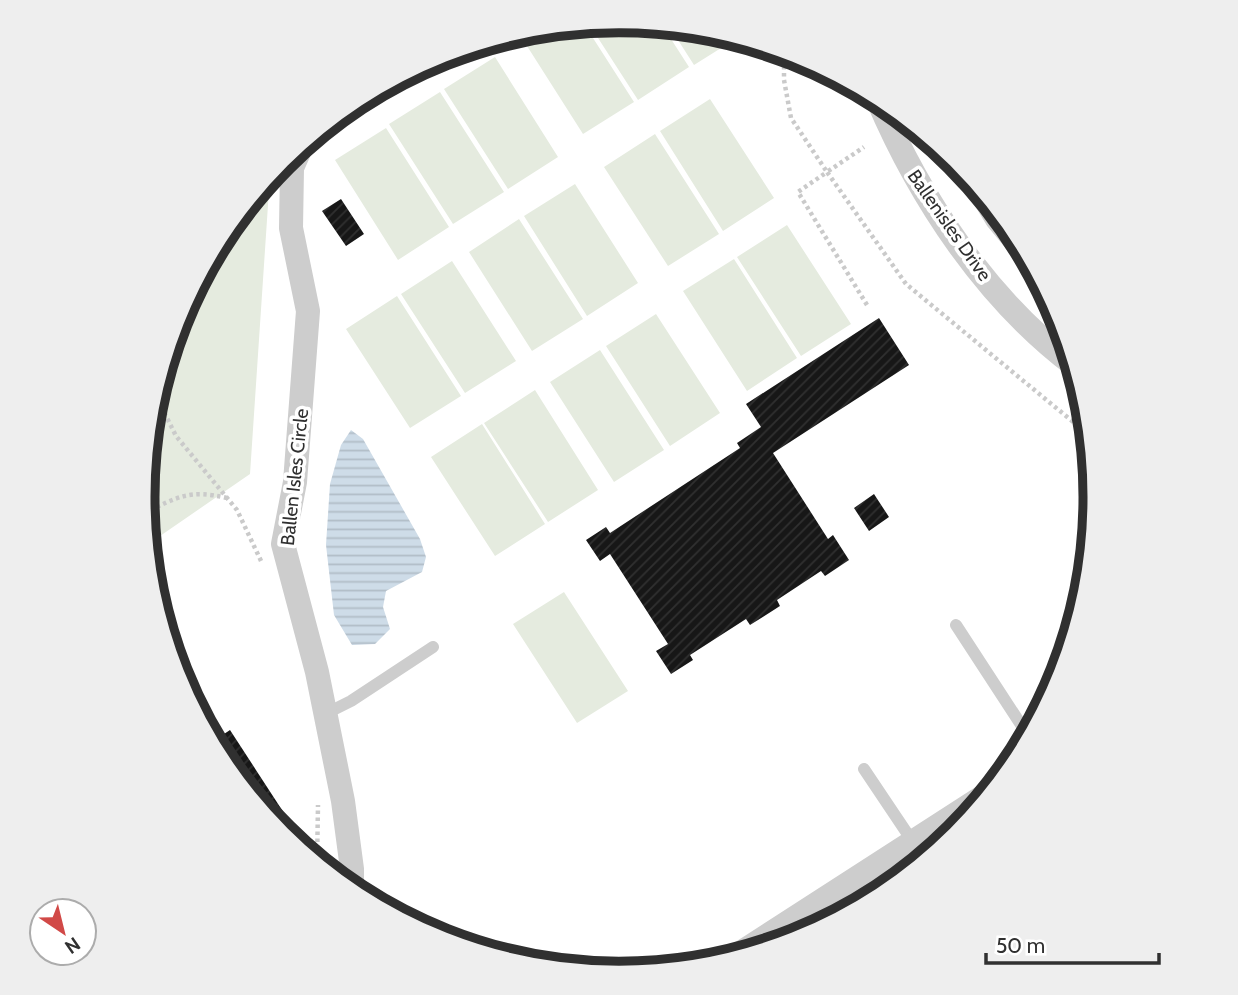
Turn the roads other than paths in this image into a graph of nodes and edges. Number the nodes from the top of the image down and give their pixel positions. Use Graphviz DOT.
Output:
graph roads {
  1 [pos="885,117"];
  2 [pos="293,167"];
  3 [pos="1060,353"];
  4 [pos="956,625"];
  5 [pos="433,647"];
  6 [pos="325,714"];
  7 [pos="1023,727"];
  8 [pos="864,769"];
  9 [pos="938,835"];
  10 [pos="919,850"];
  11 [pos="352,878"];
  12 [pos="814,918"];
  1 -- 3 [label="street, Ballenisles Drive"];
  2 -- 6 [label="street, Ballen Isles Circle"];
  4 -- 7 [label="lane"];
  5 -- 6 [label="lane"];
  6 -- 11 [label="street, Ballen Isles Circle"];
  8 -- 10 [label="lane"];
  9 -- 10 [label="street"];
  10 -- 12 [label="street"];
}
